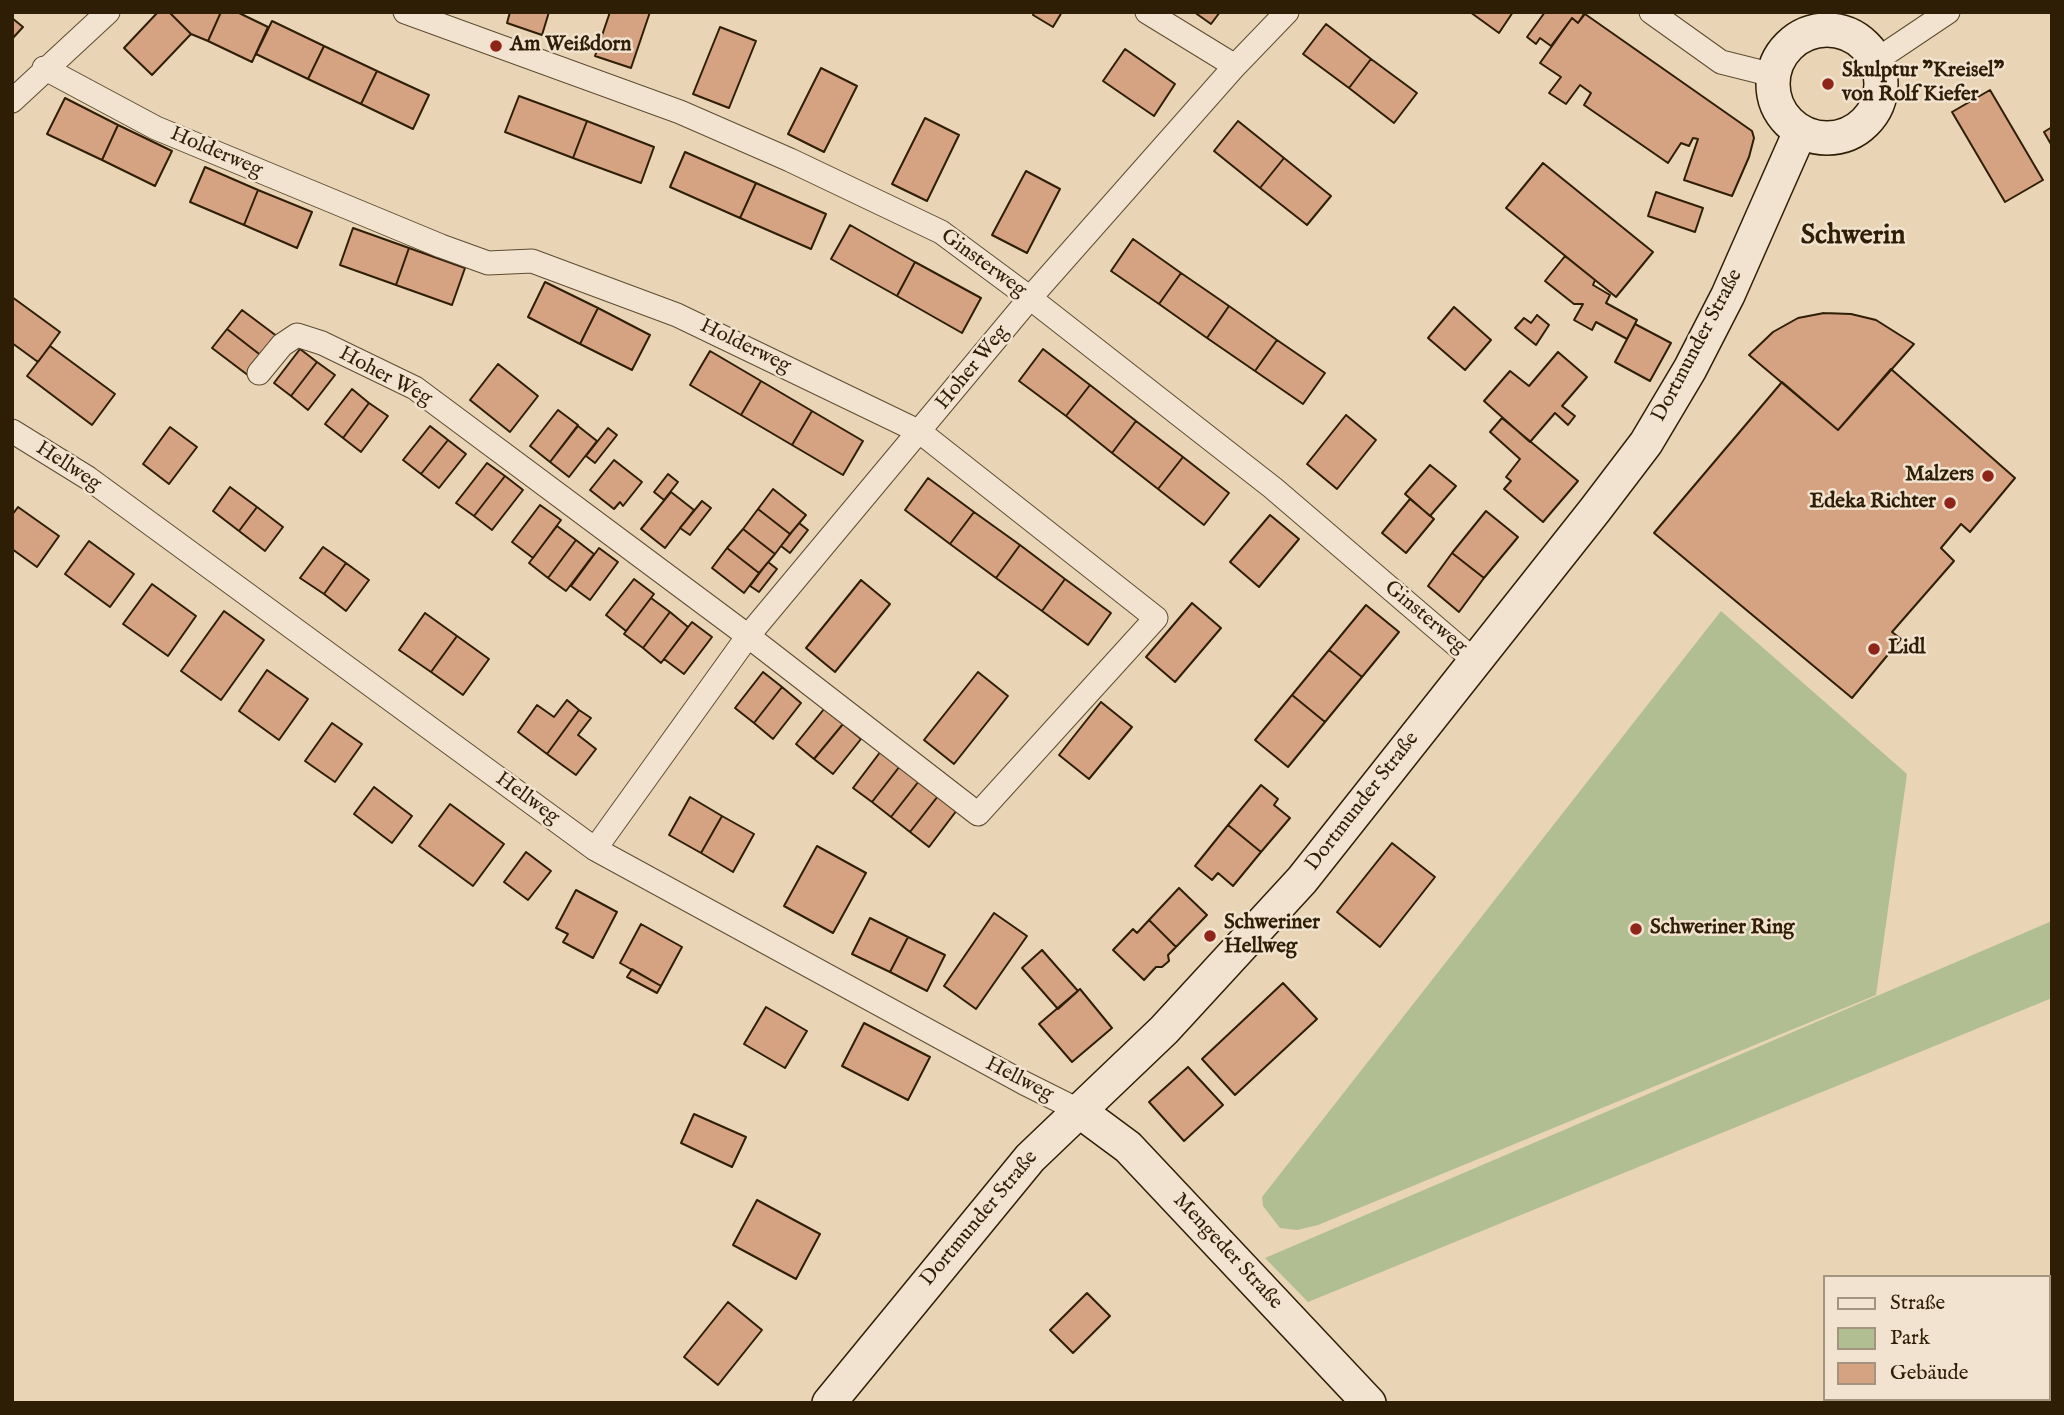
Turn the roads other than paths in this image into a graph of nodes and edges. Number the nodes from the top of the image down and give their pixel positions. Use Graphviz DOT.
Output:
graph roads {
  1 [pos="108,12"];
  2 [pos="405,12"];
  3 [pos="1147,12"];
  4 [pos="1287,12"];
  5 [pos="1651,12"];
  6 [pos="1948,12"];
  7 [pos="450,21"];
  8 [pos="1819,21"];
  9 [pos="1875,61"];
  10 [pos="1235,66"];
  11 [pos="44,68"];
  12 [pos="1773,75"];
  13 [pos="12,101"];
  14 [pos="1800,132"];
  15 [pos="1030,298"];
  16 [pos="259,373"];
  17 [pos="12,431"];
  18 [pos="920,432"];
  19 [pos="748,636"];
  20 [pos="1475,661"];
  21 [pos="978,814"];
  22 [pos="595,849"];
  23 [pos="1078,1110"];
  24 [pos="829,1403"];
  25 [pos="1369,1403"];
  1 -- 11 [label="street"];
  2 -- 7 [label="street, Ginsterweg"];
  3 -- 10 [label="street"];
  4 -- 10 [label="street, Hoher Weg"];
  5 -- 12 [label="street"];
  6 -- 9 [label="street"];
  7 -- 15 [label="street, Ginsterweg"];
  8 -- 9 [label="main road"];
  8 -- 12 [label="main road"];
  9 -- 14 [label="main road"];
  10 -- 15 [label="street, Hoher Weg"];
  11 -- 13 [label="street"];
  11 -- 18 [label="street, Holderweg"];
  12 -- 14 [label="main road"];
  14 -- 20 [label="main road, Dortmunder Straße"];
  15 -- 18 [label="street, Hoher Weg"];
  15 -- 20 [label="street, Ginsterweg"];
  16 -- 19 [label="street, Hoher Weg"];
  17 -- 22 [label="street, Hellweg"];
  18 -- 19 [label="street, Hoher Weg"];
  18 -- 21 [label="street, Holderweg"];
  19 -- 21 [label="street, Hoher Weg"];
  19 -- 22 [label="street, Hoher Weg"];
  20 -- 23 [label="main road, Dortmunder Straße"];
  22 -- 23 [label="street, Hellweg"];
  23 -- 24 [label="main road, Dortmunder Straße"];
  23 -- 25 [label="main road, Mengeder Straße"];
}
